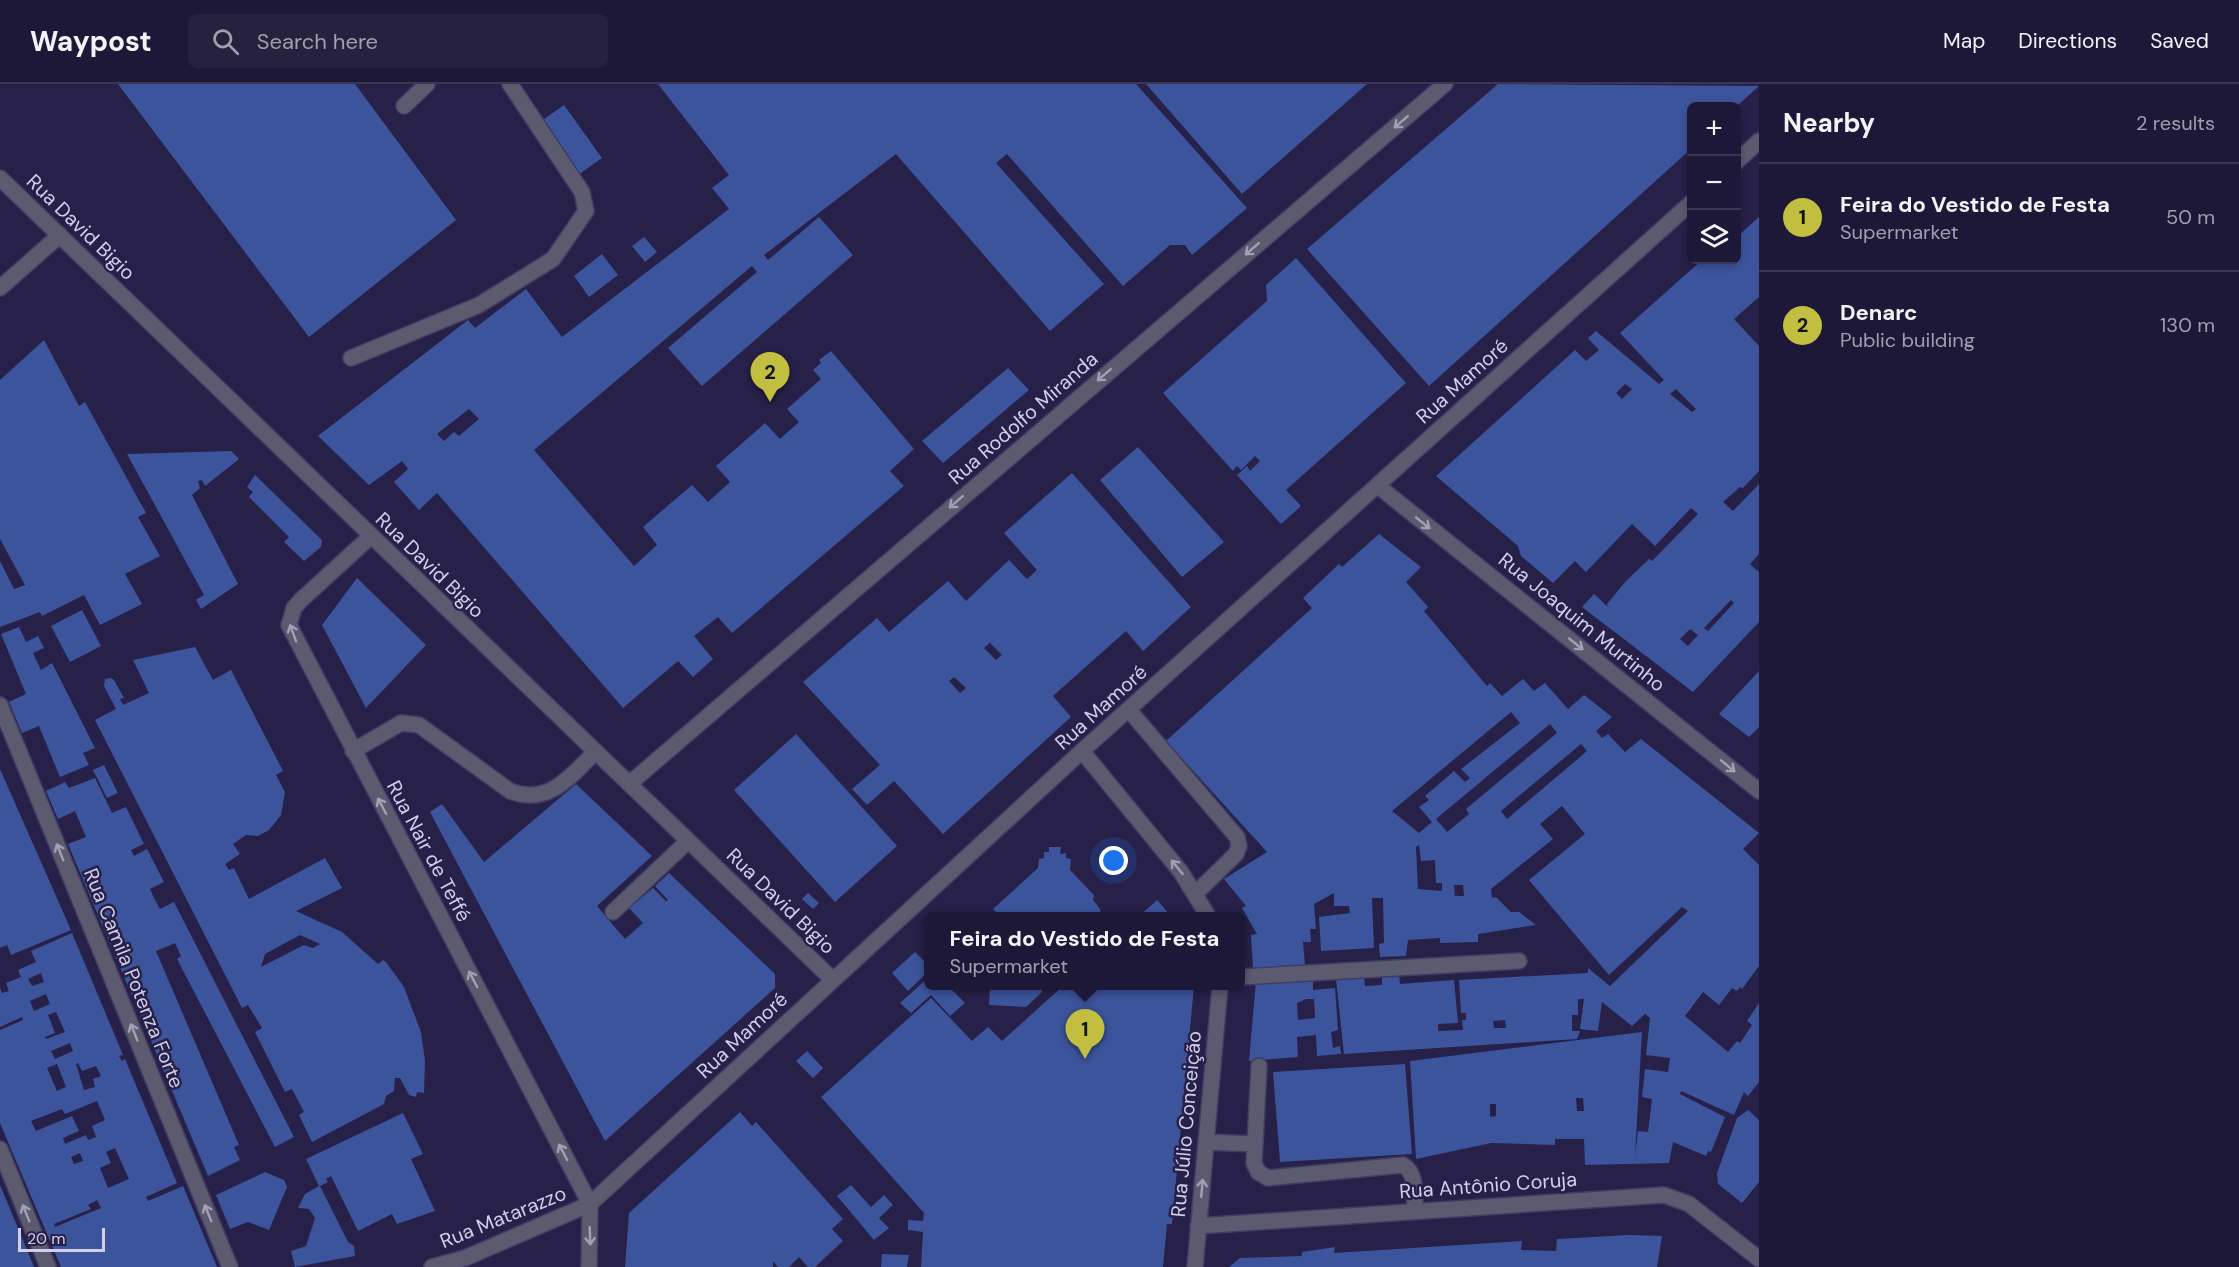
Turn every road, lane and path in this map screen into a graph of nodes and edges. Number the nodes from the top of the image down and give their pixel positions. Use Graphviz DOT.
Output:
graph roads {
  1 [pos="427,84"];
  2 [pos="510,84"];
  3 [pos="1445,84"];
  4 [pos="404,106"];
  5 [pos="1759,141"];
  6 [pos="1741,158"];
  7 [pos="0,178"];
  8 [pos="1687,207"];
  9 [pos="60,235"];
  10 [pos="0,288"];
  11 [pos="351,358"];
  12 [pos="1378,486"];
  13 [pos="370,537"];
  14 [pos="0,705"];
  15 [pos="1129,710"];
  16 [pos="353,751"];
  17 [pos="1083,751"];
  18 [pos="595,752"];
  19 [pos="629,784"];
  20 [pos="1759,791"];
  21 [pos="688,841"];
  22 [pos="1196,893"];
  23 [pos="613,912"];
  24 [pos="1206,912"];
  25 [pos="1519,961"];
  26 [pos="1245,977"];
  27 [pos="833,980"];
  28 [pos="1220,990"];
  29 [pos="1259,1066"];
  30 [pos="1206,1142"];
  31 [pos="1255,1144"];
  32 [pos="0,1149"];
  33 [pos="590,1204"];
  34 [pos="1415,1211"];
  35 [pos="1198,1226"];
  36 [pos="1759,1259"];
  37 [pos="48,1267"];
  38 [pos="230,1267"];
  39 [pos="432,1267"];
  40 [pos="590,1267"];
  41 [pos="1194,1267"];
  1 -- 4 [label="street"];
  2 -- 11 [label="street"];
  3 -- 19 [label="street, Rua Rodolfo Miranda, one-way"];
  5 -- 6 [label="street"];
  7 -- 9 [label="street, Rua David Bigio"];
  8 -- 12 [label="street, Rua Mamoré"];
  9 -- 10 [label="street"];
  9 -- 13 [label="street, Rua David Bigio"];
  12 -- 15 [label="street, Rua Mamoré"];
  12 -- 20 [label="street, Rua Joaquim Murtinho, one-way"];
  16 -- 13 [label="street, Rua Nair de Teffé, one-way"];
  13 -- 18 [label="street, Rua David Bigio"];
  38 -- 14 [label="street, Rua Camila Potenza Forte, one-way"];
  15 -- 17 [label="street, Rua Mamoré"];
  15 -- 22 [label="street"];
  16 -- 18 [label="street"];
  33 -- 16 [label="street, Rua Nair de Teffé, one-way"];
  22 -- 17 [label="street, one-way"];
  17 -- 27 [label="street, Rua Mamoré"];
  18 -- 19 [label="street, Rua David Bigio"];
  19 -- 21 [label="street, Rua David Bigio"];
  21 -- 23 [label="street"];
  21 -- 27 [label="street, Rua David Bigio"];
  22 -- 24 [label="street"];
  25 -- 26 [label="street"];
  27 -- 33 [label="street, Rua Mamoré"];
  28 -- 30 [label="street, Rua Júlio Conceição"];
  29 -- 31 [label="street"];
  30 -- 31 [label="street"];
  35 -- 30 [label="street, Rua Júlio Conceição, one-way"];
  31 -- 34 [label="street"];
  37 -- 32 [label="street, one-way"];
  33 -- 39 [label="street, Rua Matarazzo"];
  33 -- 40 [label="street, one-way"];
  34 -- 35 [label="street, Rua Antônio Coruja"];
  34 -- 36 [label="street, Rua Antônio Coruja"];
  35 -- 41 [label="street, Rua Júlio Conceição"];
}
